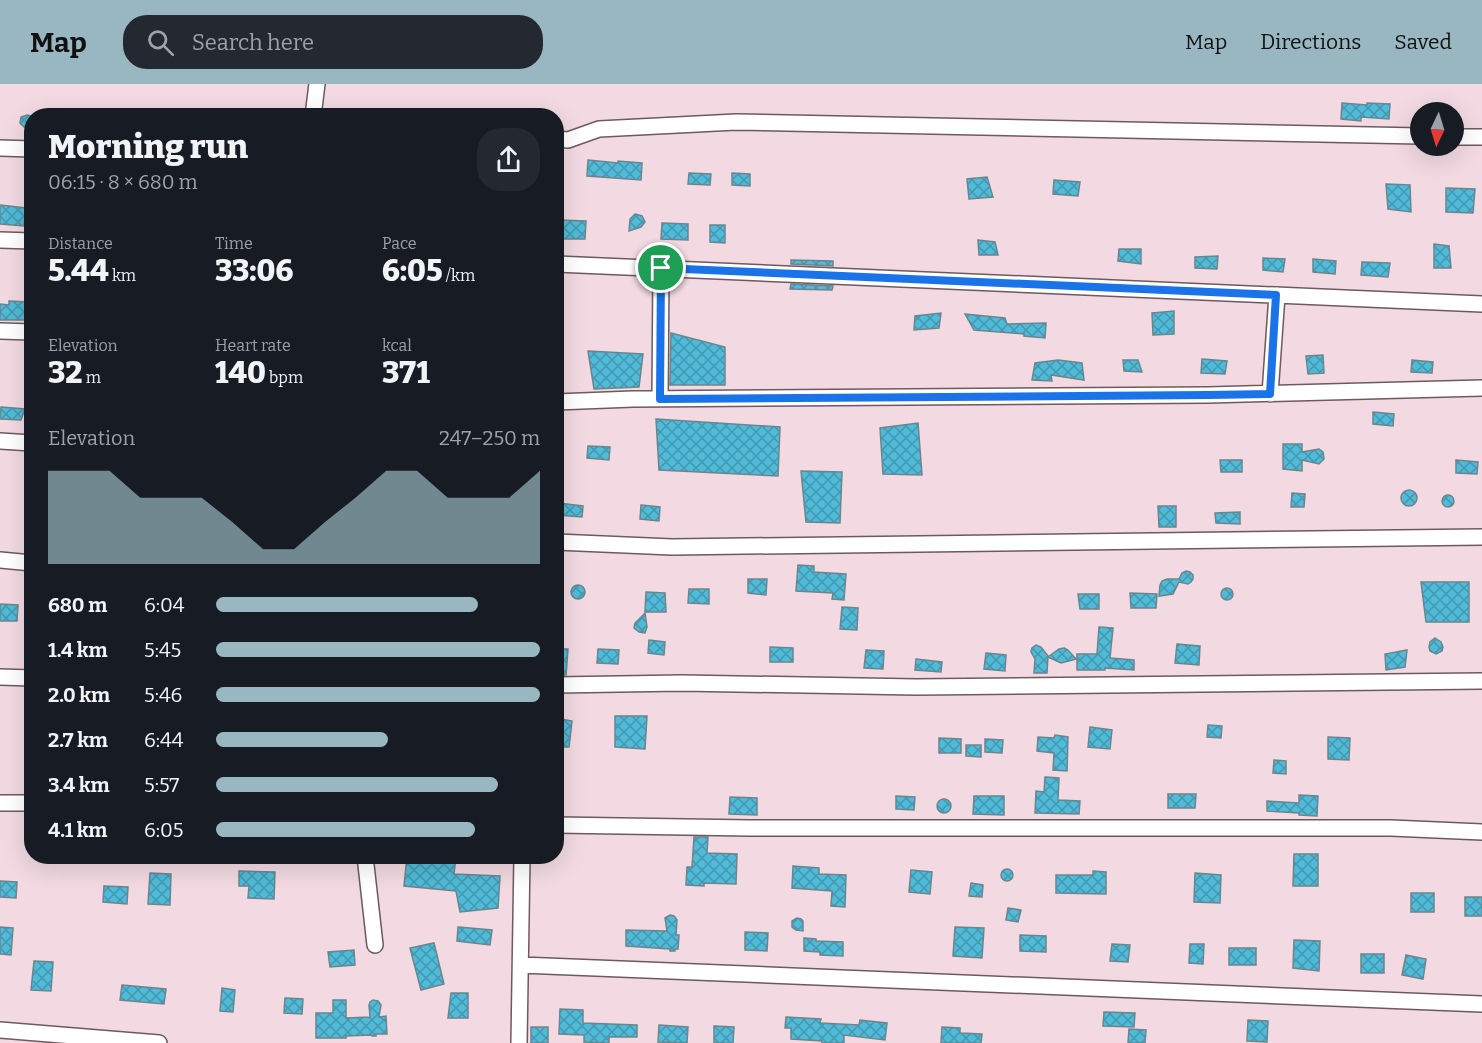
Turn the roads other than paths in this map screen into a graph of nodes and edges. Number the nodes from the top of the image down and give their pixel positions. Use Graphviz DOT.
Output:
graph roads {
  1 [pos="317,84"];
  2 [pos="314,108"];
  3 [pos="1410,136"];
  4 [pos="1464,137"];
  5 [pos="1482,138"];
  6 [pos="564,140"];
  7 [pos="0,148"];
  8 [pos="24,149"];
  9 [pos="0,240"];
  10 [pos="24,241"];
  11 [pos="564,264"];
  12 [pos="661,268"];
  13 [pos="1276,295"];
  14 [pos="1482,304"];
  15 [pos="0,331"];
  16 [pos="24,332"];
  17 [pos="1482,388"];
  18 [pos="1270,394"];
  19 [pos="660,399"];
  20 [pos="564,403"];
  21 [pos="0,441"];
  22 [pos="24,442"];
  23 [pos="1482,537"];
  24 [pos="564,542"];
  25 [pos="0,560"];
  26 [pos="24,562"];
  27 [pos="0,677"];
  28 [pos="24,678"];
  29 [pos="1482,681"];
  30 [pos="564,685"];
  31 [pos="0,803"];
  32 [pos="24,803"];
  33 [pos="564,825"];
  34 [pos="1482,832"];
  35 [pos="366,864"];
  36 [pos="522,864"];
  37 [pos="375,945"];
  38 [pos="521,965"];
  39 [pos="1482,1004"];
  40 [pos="0,1032"];
  41 [pos="4,1043"];
  42 [pos="159,1043"];
  43 [pos="519,1043"];
  1 -- 2 [label="street"];
  3 -- 6 [label="street"];
  4 -- 5 [label="street"];
  7 -- 8 [label="street"];
  9 -- 10 [label="street"];
  11 -- 12 [label="street"];
  12 -- 13 [label="street"];
  12 -- 19 [label="street"];
  13 -- 14 [label="street"];
  13 -- 18 [label="street"];
  15 -- 16 [label="street"];
  17 -- 18 [label="street"];
  18 -- 19 [label="street"];
  19 -- 20 [label="street"];
  21 -- 22 [label="street"];
  23 -- 24 [label="street"];
  25 -- 26 [label="street"];
  27 -- 28 [label="street"];
  29 -- 30 [label="street"];
  31 -- 32 [label="street"];
  33 -- 34 [label="street"];
  35 -- 37 [label="street"];
  36 -- 38 [label="street"];
  38 -- 39 [label="street"];
  38 -- 43 [label="street"];
  40 -- 41 [label="street"];
  40 -- 42 [label="street"];
}
